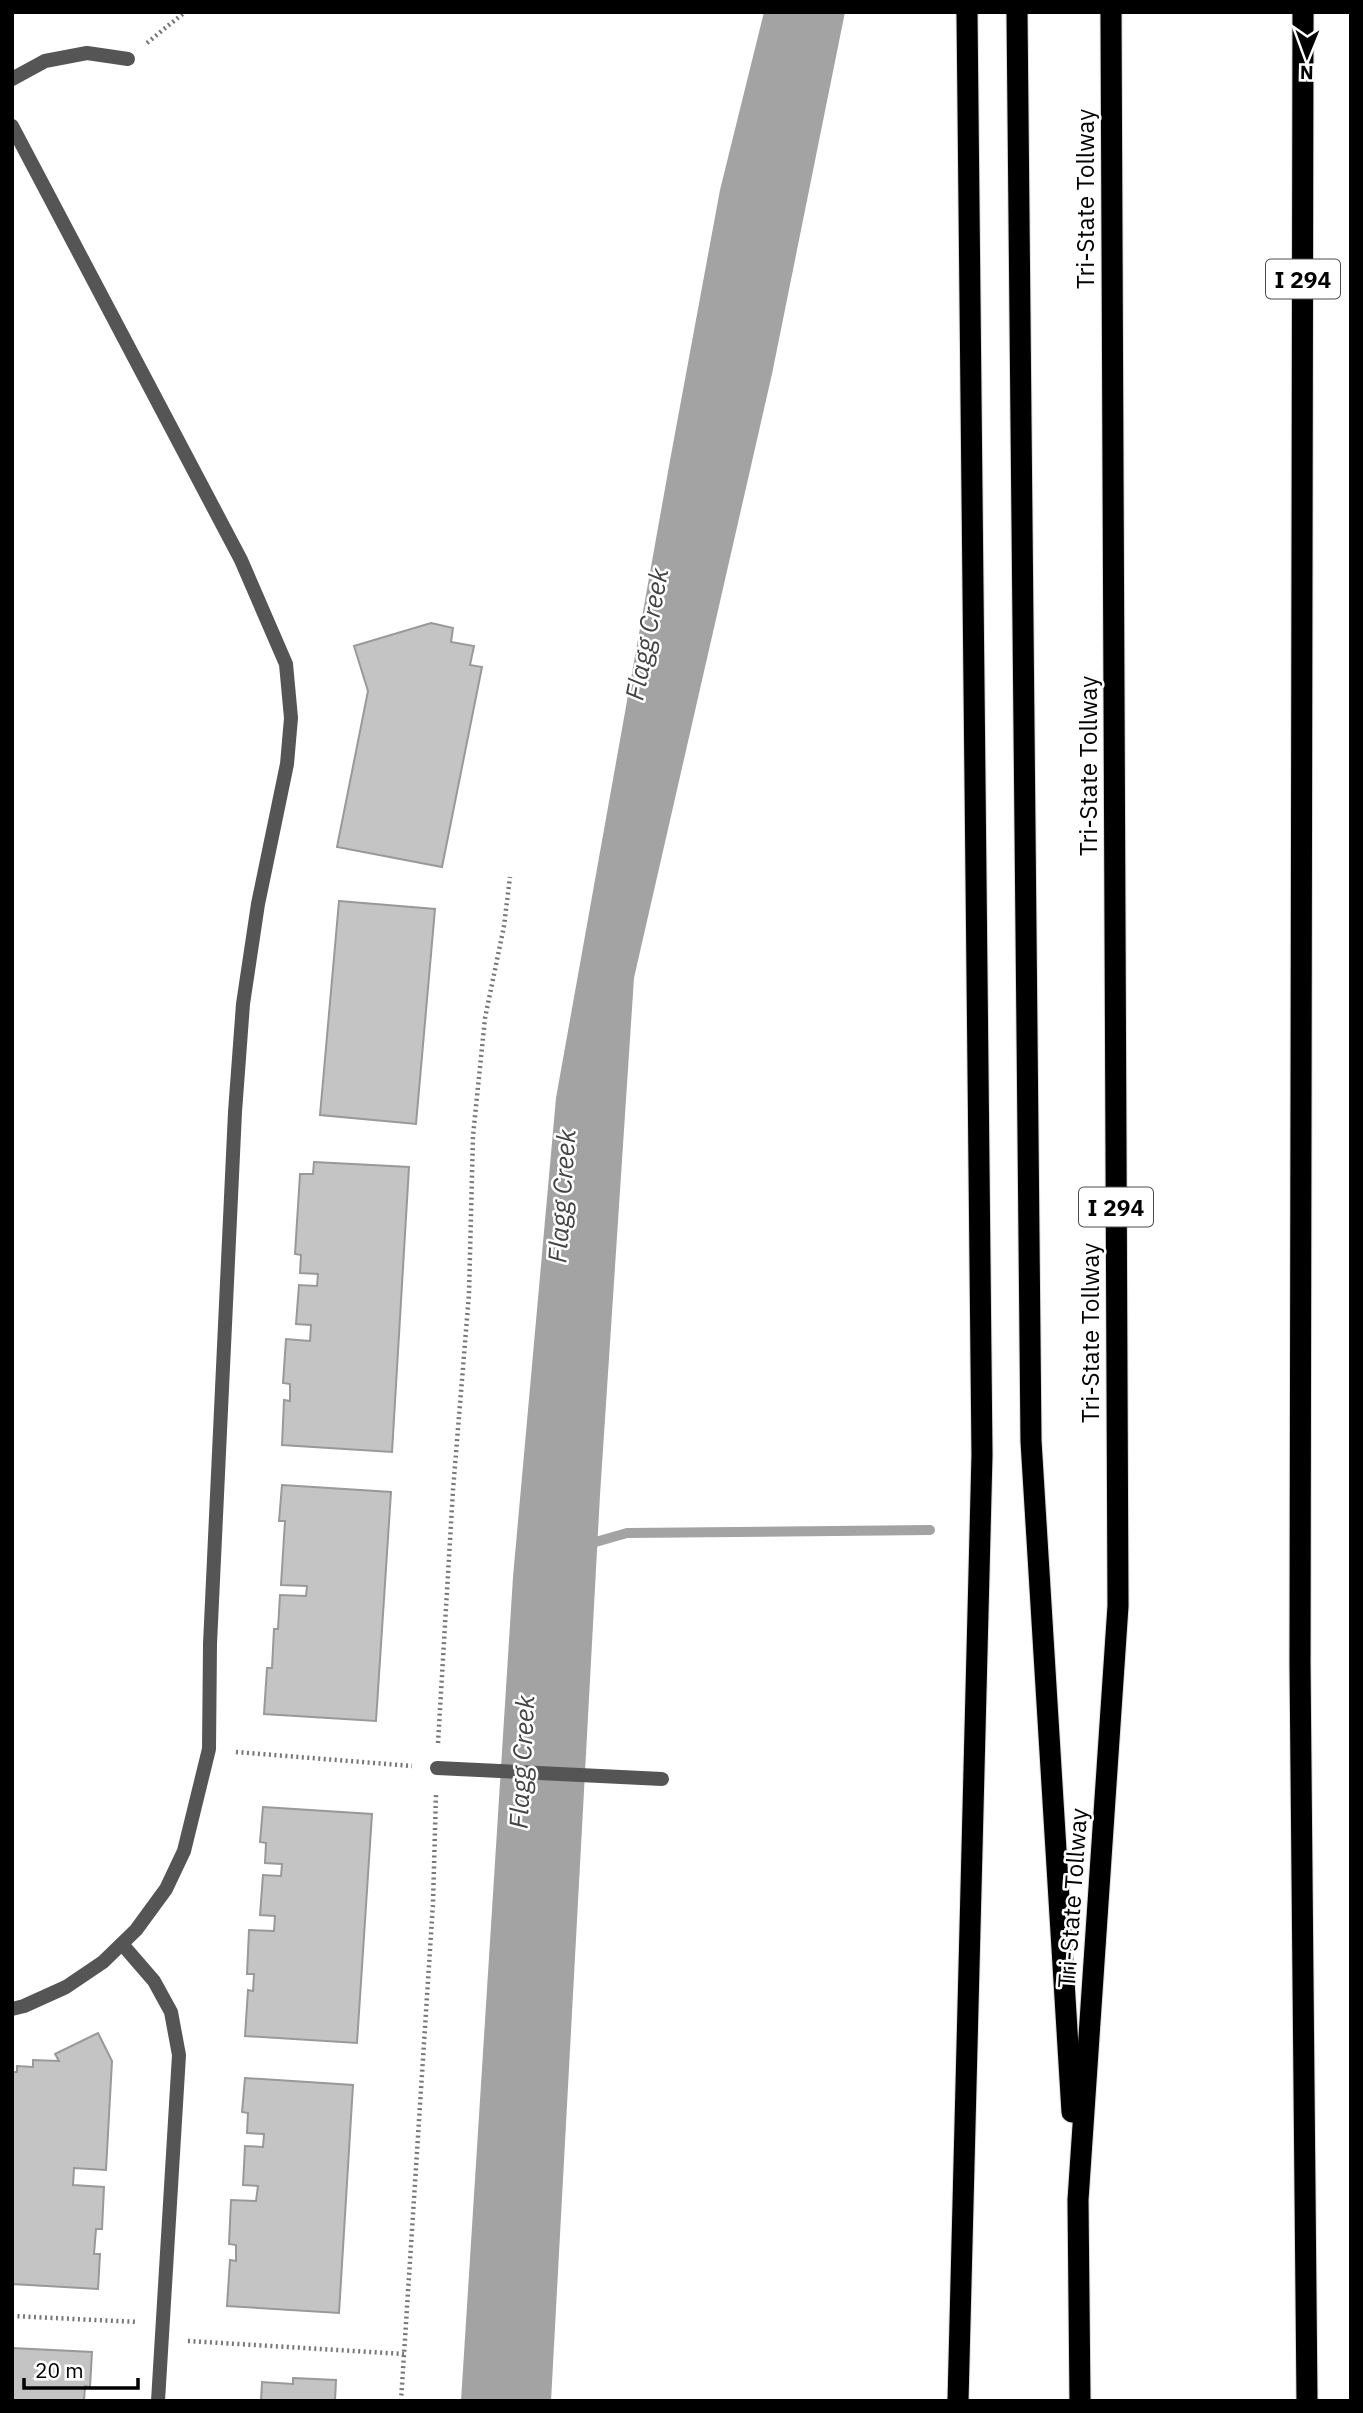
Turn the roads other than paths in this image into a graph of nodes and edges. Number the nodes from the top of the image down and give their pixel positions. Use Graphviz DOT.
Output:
graph roads {
  1 [pos="967,12"];
  2 [pos="1017,12"];
  3 [pos="1111,12"];
  4 [pos="1303,12"];
  5 [pos="128,59"];
  6 [pos="12,79"];
  7 [pos="12,125"];
  8 [pos="437,1768"];
  9 [pos="662,1779"];
  10 [pos="122,1944"];
  11 [pos="12,2009"];
  12 [pos="1077,2200"];
  13 [pos="158,2401"];
  14 [pos="958,2401"];
  15 [pos="1080,2401"];
  16 [pos="1307,2401"];
  1 -- 14 [label="highway"];
  2 -- 12 [label="highway"];
  3 -- 12 [label="highway, Tri-State Tollway / I 294"];
  4 -- 16 [label="highway, I 294"];
  5 -- 6 [label="street"];
  7 -- 10 [label="street"];
  8 -- 9 [label="street"];
  10 -- 11 [label="street"];
  10 -- 13 [label="street"];
  12 -- 15 [label="highway, Tri-State Tollway / I 294"];
}
